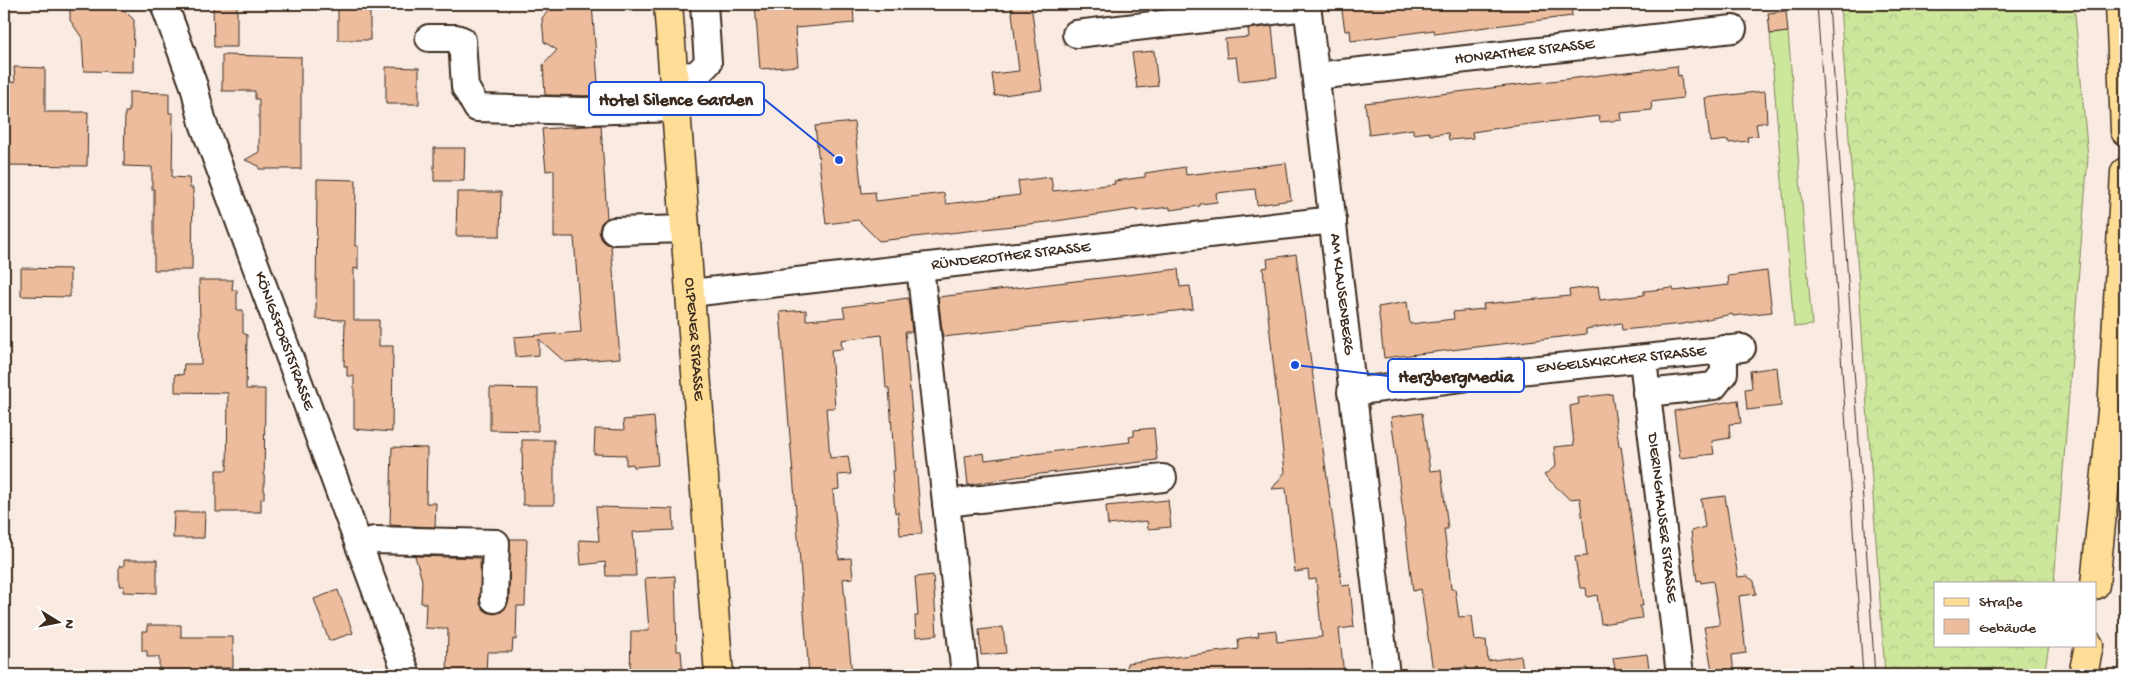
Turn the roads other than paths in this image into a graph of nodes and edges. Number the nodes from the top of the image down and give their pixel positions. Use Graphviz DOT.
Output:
graph roads {
  1 [pos="164,4"];
  2 [pos="668,4"];
  3 [pos="704,4"];
  4 [pos="2120,4"];
  5 [pos="1307,5"];
  6 [pos="1733,29"];
  7 [pos="1076,34"];
  8 [pos="429,38"];
  9 [pos="674,76"];
  10 [pos="1316,76"];
  11 [pos="676,108"];
  12 [pos="2125,131"];
  13 [pos="2125,172"];
  14 [pos="1333,220"];
  15 [pos="686,229"];
  16 [pos="614,231"];
  17 [pos="920,268"];
  18 [pos="691,293"];
  19 [pos="1643,360"];
  20 [pos="1351,392"];
  21 [pos="1646,393"];
  22 [pos="1163,478"];
  23 [pos="946,503"];
  24 [pos="359,545"];
  25 [pos="2095,582"];
  26 [pos="494,599"];
  27 [pos="2089,646"];
  28 [pos="407,675"];
  29 [pos="720,675"];
  30 [pos="965,675"];
  31 [pos="1386,675"];
  32 [pos="1680,675"];
  33 [pos="2083,675"];
  1 -- 24 [label="street, KÖNIGSFORSTSTRASSE"];
  2 -- 9 [label="main road, OLPENER STRASSE"];
  3 -- 9 [label="street"];
  4 -- 12 [label="main road"];
  5 -- 7 [label="street"];
  5 -- 10 [label="street, AM KLAUSENBERG"];
  6 -- 10 [label="street, HONRATHER STRASSE"];
  8 -- 11 [label="street"];
  9 -- 11 [label="main road, OLPENER STRASSE"];
  10 -- 14 [label="street, AM KLAUSENBERG"];
  11 -- 15 [label="main road, OLPENER STRASSE"];
  13 -- 25 [label="main road"];
  14 -- 17 [label="street, RÜNDEROTHER STRASSE"];
  14 -- 20 [label="street, AM KLAUSENBERG"];
  15 -- 16 [label="street"];
  15 -- 18 [label="main road, OLPENER STRASSE"];
  17 -- 18 [label="street, RÜNDEROTHER STRASSE"];
  17 -- 23 [label="street"];
  18 -- 29 [label="main road, OLPENER STRASSE"];
  19 -- 20 [label="street, ENGELSKIRCHER STRASSE"];
  19 -- 21 [label="street, DIERINGHAUSER STRASSE"];
  19 -- 21 [label="street, ENGELSKIRCHER STRASSE"];
  20 -- 31 [label="street, AM KLAUSENBERG"];
  21 -- 32 [label="street, DIERINGHAUSER STRASSE"];
  22 -- 23 [label="street"];
  23 -- 30 [label="street"];
  24 -- 26 [label="street"];
  24 -- 28 [label="street, KÖNIGSFORSTSTRASSE"];
  27 -- 33 [label="main road"];
}
